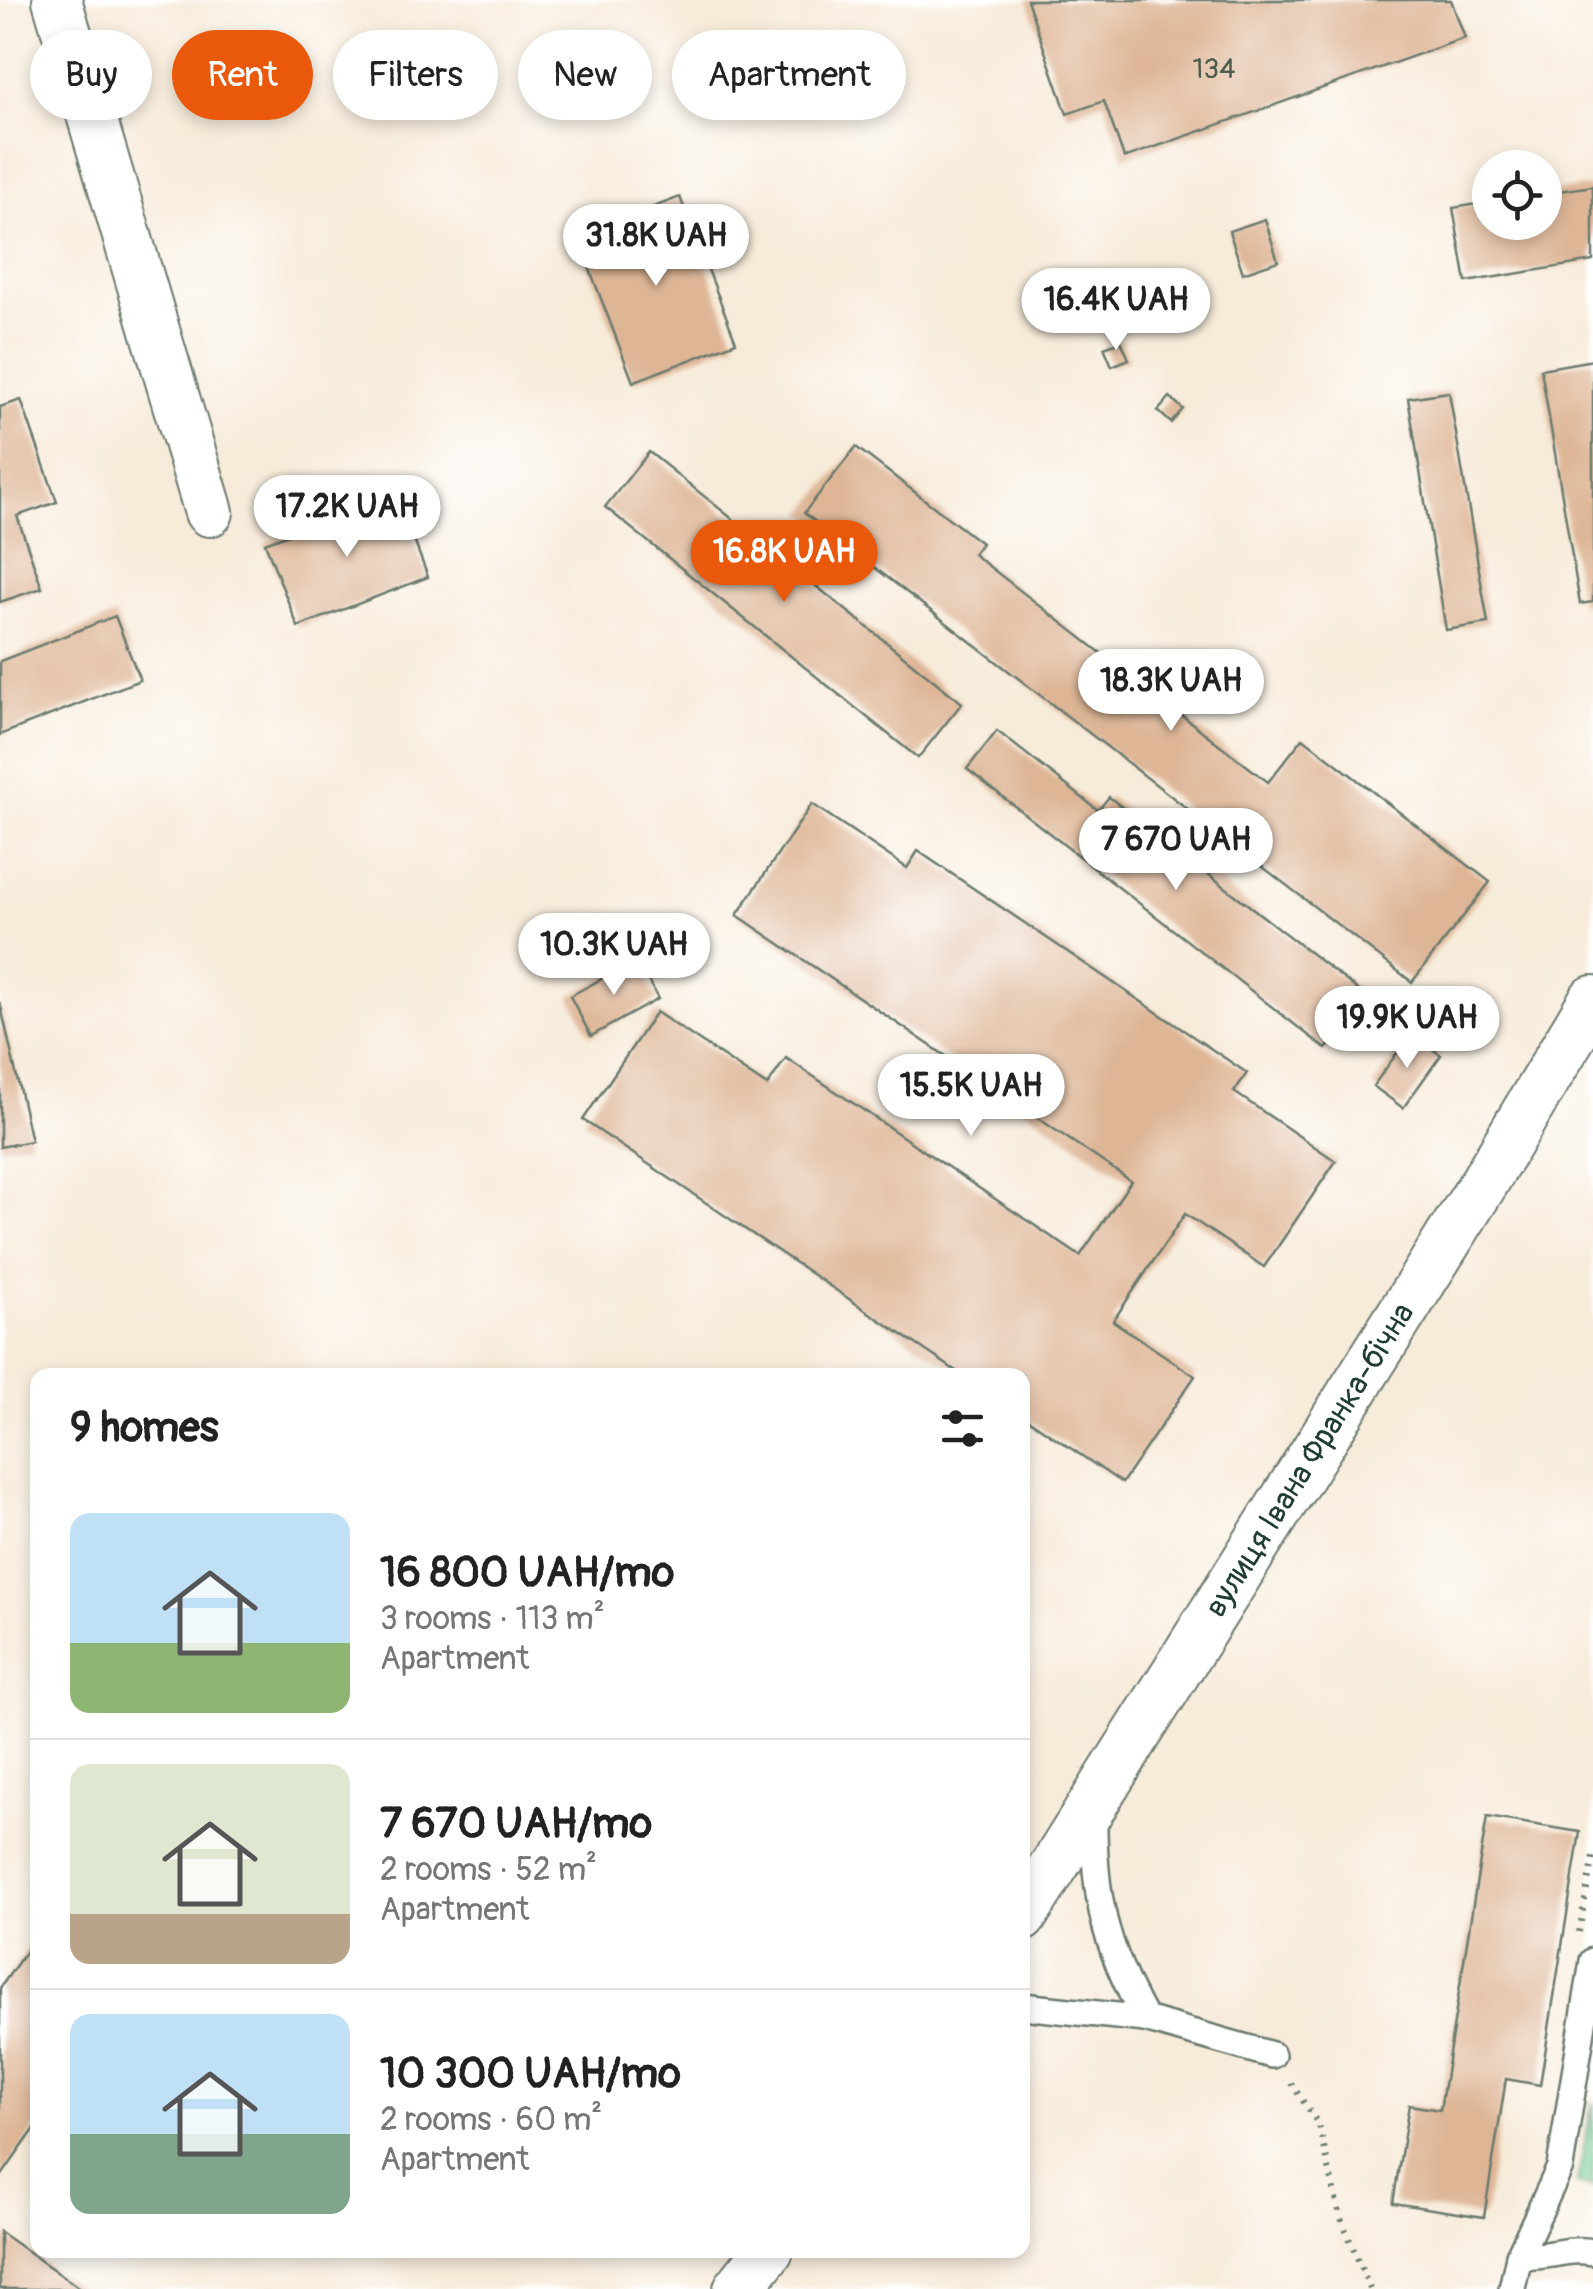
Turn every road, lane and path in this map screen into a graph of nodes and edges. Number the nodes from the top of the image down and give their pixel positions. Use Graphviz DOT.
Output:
graph roads {
  1 [pos="57,0"];
  2 [pos="209,512"];
  3 [pos="1593,1000"];
  4 [pos="1094,1803"];
  5 [pos="1030,1904"];
  6 [pos="1593,1961"];
  7 [pos="1030,2007"];
  8 [pos="1145,2019"];
  9 [pos="1272,2055"];
  10 [pos="1593,2252"];
  11 [pos="1518,2256"];
  12 [pos="762,2258"];
  13 [pos="738,2289"];
  14 [pos="1371,2289"];
  15 [pos="1512,2289"];
  1 -- 2 [label="street"];
  3 -- 4 [label="street, вулиця Івана Франка-бічна"];
  4 -- 5 [label="street, вулиця Івана Франка-бічна"];
  4 -- 8 [label="lane"];
  6 -- 11 [label="lane"];
  7 -- 8 [label="lane"];
  8 -- 9 [label="lane"];
  9 -- 14 [label="path"];
  10 -- 11 [label="lane"];
  11 -- 15 [label="lane"];
  12 -- 13 [label="street"];
}
